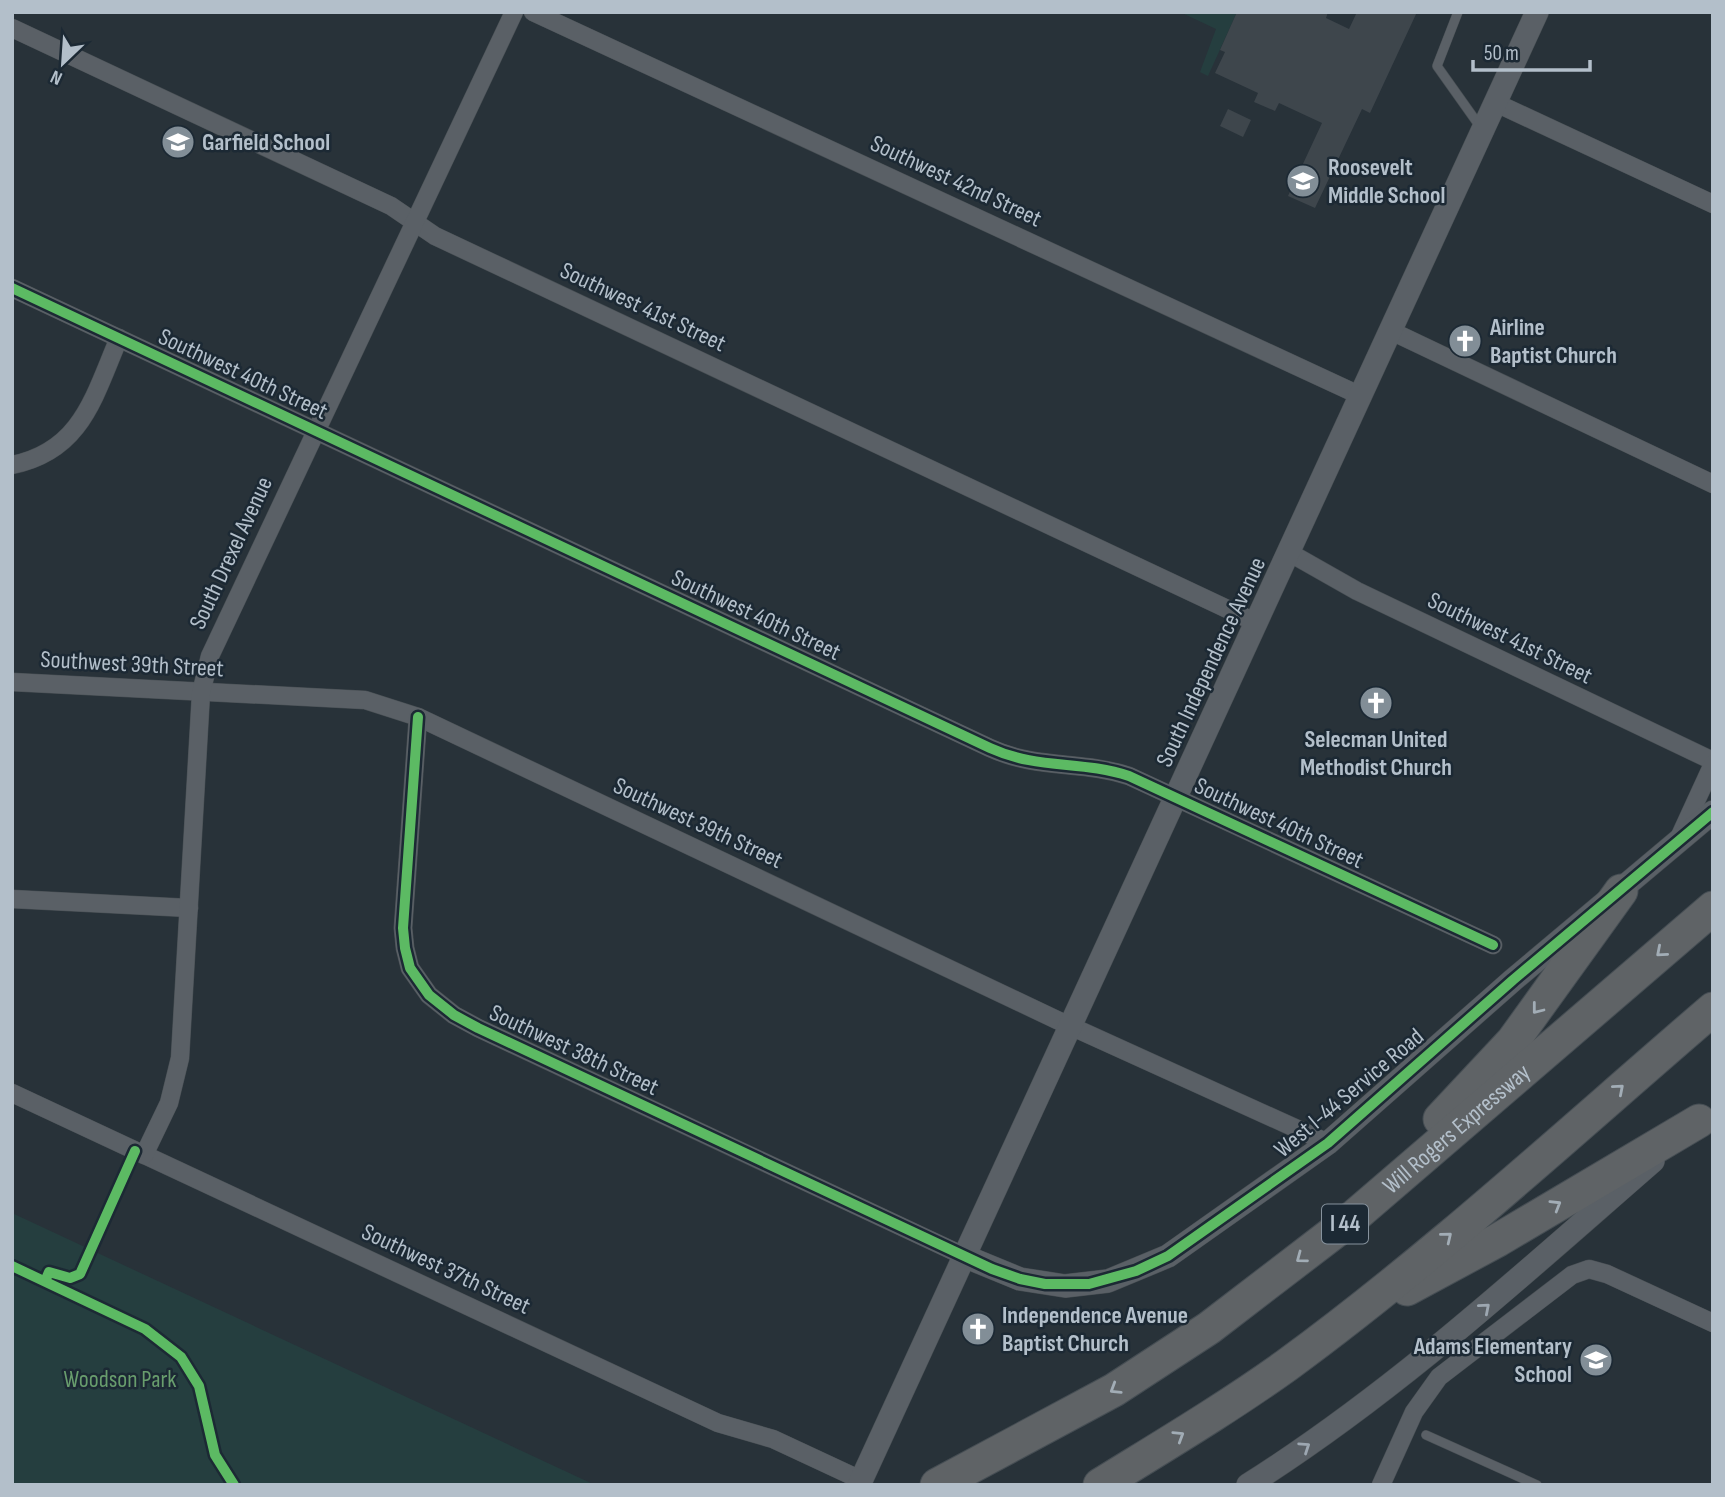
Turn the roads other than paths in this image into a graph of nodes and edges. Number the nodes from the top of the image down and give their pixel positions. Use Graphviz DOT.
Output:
graph roads {
  1 [pos="514,12"];
  2 [pos="533,12"];
  3 [pos="1458,12"];
  4 [pos="1537,12"];
  5 [pos="12,28"];
  6 [pos="1496,103"];
  7 [pos="1483,130"];
  8 [pos="1713,204"];
  9 [pos="414,222"];
  10 [pos="12,288"];
  11 [pos="1389,330"];
  12 [pos="119,338"];
  13 [pos="1359,395"];
  14 [pos="314,431"];
  15 [pos="12,465"];
  16 [pos="1713,484"];
  17 [pos="1290,553"];
  18 [pos="1257,623"];
  19 [pos="12,682"];
  20 [pos="201,693"];
  21 [pos="418,717"];
  22 [pos="1713,763"];
  23 [pos="1176,798"];
  24 [pos="1713,812"];
  25 [pos="1676,844"];
  26 [pos="1621,891"];
  27 [pos="12,899"];
  28 [pos="190,908"];
  29 [pos="1713,908"];
  30 [pos="1493,945"];
  31 [pos="1713,1009"];
  32 [pos="1071,1027"];
  33 [pos="12,1093"];
  34 [pos="1706,1115"];
  35 [pos="1328,1143"];
  36 [pos="144,1155"];
  37 [pos="1350,1220"];
  38 [pos="964,1256"];
  39 [pos="1713,1323"];
  40 [pos="1337,1327"];
  41 [pos="1426,1434"];
  42 [pos="860,1482"];
  43 [pos="937,1485"];
  44 [pos="1100,1485"];
  45 [pos="1248,1485"];
  46 [pos="1381,1485"];
  47 [pos="1537,1485"];
  1 -- 9 [label="street, South Drexel Avenue"];
  2 -- 13 [label="street, Southwest 42nd Street"];
  3 -- 7 [label="lane"];
  4 -- 6 [label="street, South Independence Avenue"];
  5 -- 9 [label="street, Southwest 41st Street"];
  6 -- 7 [label="street, South Independence Avenue"];
  6 -- 8 [label="street"];
  7 -- 11 [label="street, South Independence Avenue"];
  9 -- 14 [label="street, South Drexel Avenue"];
  9 -- 18 [label="street, Southwest 41st Street"];
  10 -- 12 [label="street, Southwest 40th Street"];
  11 -- 13 [label="street, South Independence Avenue"];
  11 -- 16 [label="street"];
  12 -- 14 [label="street, Southwest 40th Street"];
  12 -- 15 [label="street"];
  13 -- 17 [label="street, South Independence Avenue"];
  14 -- 20 [label="street, South Drexel Avenue"];
  14 -- 23 [label="street, Southwest 40th Street"];
  17 -- 18 [label="street, South Independence Avenue"];
  17 -- 22 [label="street, Southwest 41st Street"];
  18 -- 23 [label="street, South Independence Avenue"];
  19 -- 20 [label="street, Southwest 39th Street"];
  20 -- 21 [label="street, Southwest 39th Street"];
  20 -- 28 [label="street, South Drexel Avenue"];
  21 -- 32 [label="street, Southwest 39th Street"];
  21 -- 38 [label="street, Southwest 38th Street"];
  22 -- 25 [label="street"];
  23 -- 30 [label="street, Southwest 40th Street"];
  23 -- 32 [label="street, South Independence Avenue"];
  24 -- 25 [label="street, West I-44 Service Road"];
  25 -- 26 [label="street, West I-44 Service Road"];
  26 -- 35 [label="street, West I-44 Service Road"];
  26 -- 37 [label="highway, one-way"];
  27 -- 28 [label="street"];
  28 -- 36 [label="street, South Drexel Avenue"];
  29 -- 37 [label="highway, Will Rogers Expressway / I 44, one-way"];
  40 -- 31 [label="highway, one-way"];
  32 -- 35 [label="street, Southwest 39th Street"];
  32 -- 38 [label="street, South Independence Avenue"];
  33 -- 36 [label="street, Southwest 37th Street"];
  40 -- 34 [label="highway, one-way"];
  45 -- 34 [label="street, one-way"];
  35 -- 38 [label="street, West I-44 Service Road"];
  36 -- 42 [label="street, Southwest 37th Street"];
  37 -- 43 [label="highway, Will Rogers Expressway / I 44, one-way"];
  38 -- 42 [label="street, South Independence Avenue"];
  39 -- 46 [label="street"];
  44 -- 40 [label="highway, one-way"];
  41 -- 47 [label="lane"];
}
